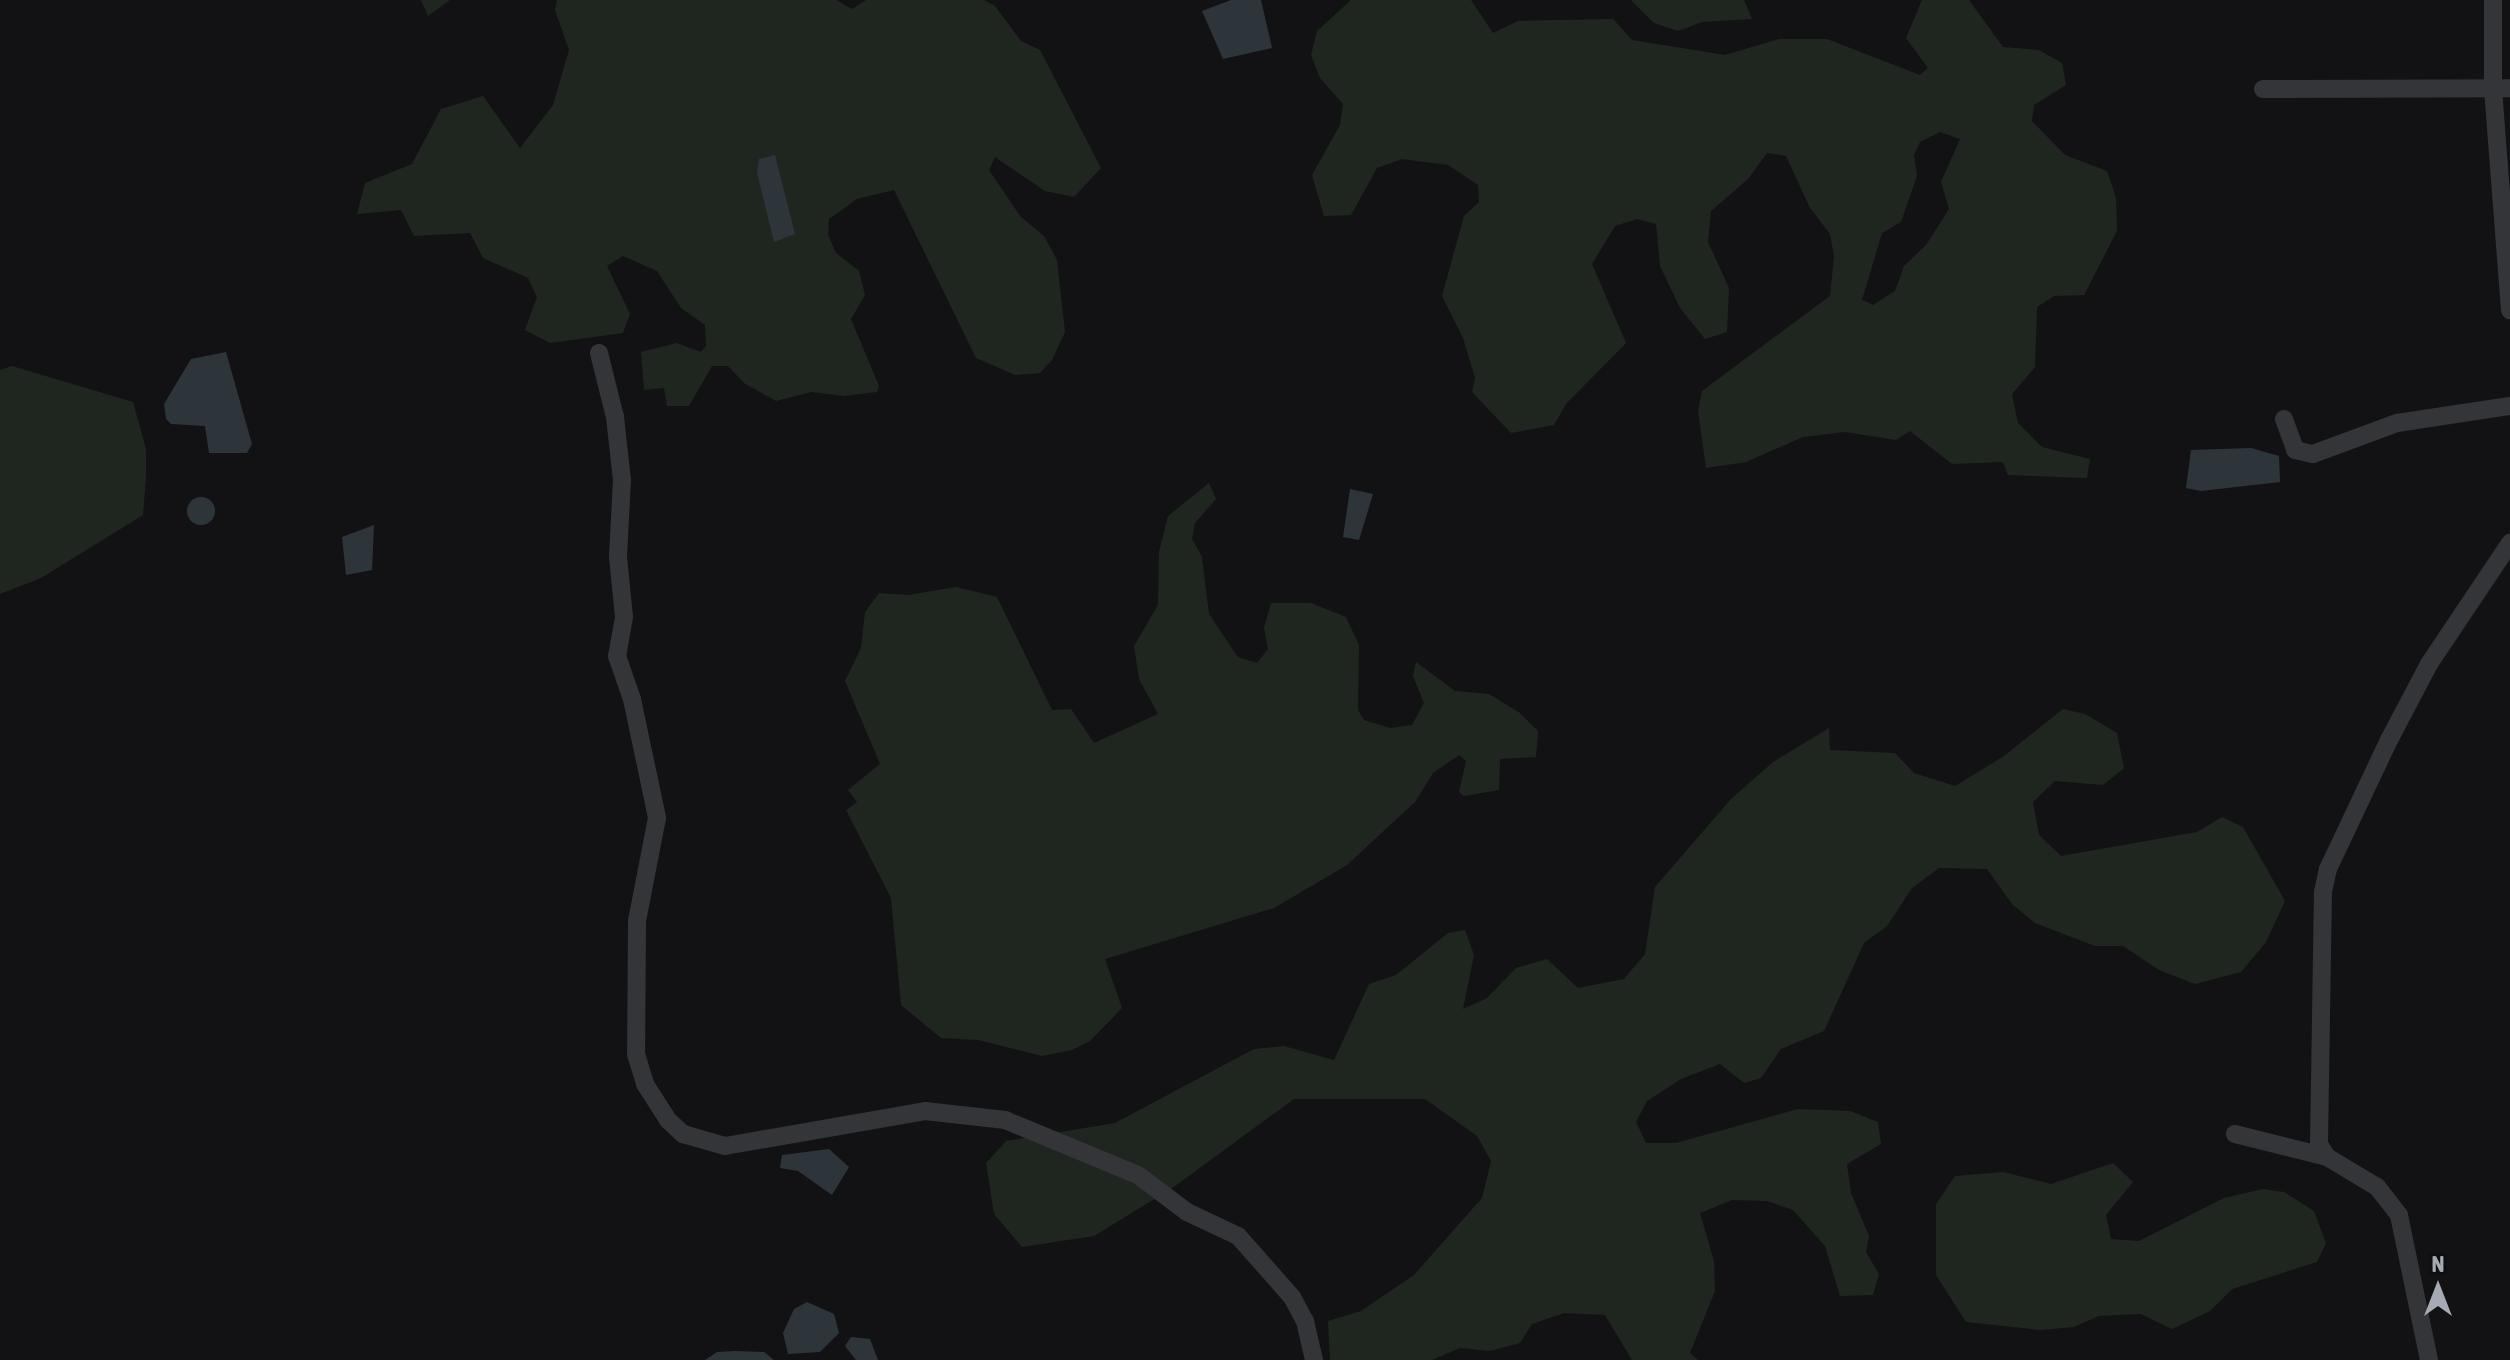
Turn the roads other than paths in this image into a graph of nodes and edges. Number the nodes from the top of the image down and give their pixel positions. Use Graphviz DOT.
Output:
graph roads {
  1 [pos="2493,0"];
  2 [pos="2502,88"];
  3 [pos="2263,89"];
  4 [pos="2510,310"];
  5 [pos="599,353"];
  6 [pos="2510,406"];
  7 [pos="2284,419"];
  8 [pos="2510,543"];
  9 [pos="2235,1134"];
  10 [pos="2327,1157"];
  11 [pos="1314,1360"];
  12 [pos="2429,1360"];
  1 -- 2 [label="street"];
  2 -- 3 [label="street"];
  2 -- 4 [label="street"];
  5 -- 11 [label="street"];
  6 -- 7 [label="street"];
  8 -- 10 [label="street"];
  9 -- 10 [label="street"];
  10 -- 12 [label="street"];
}
